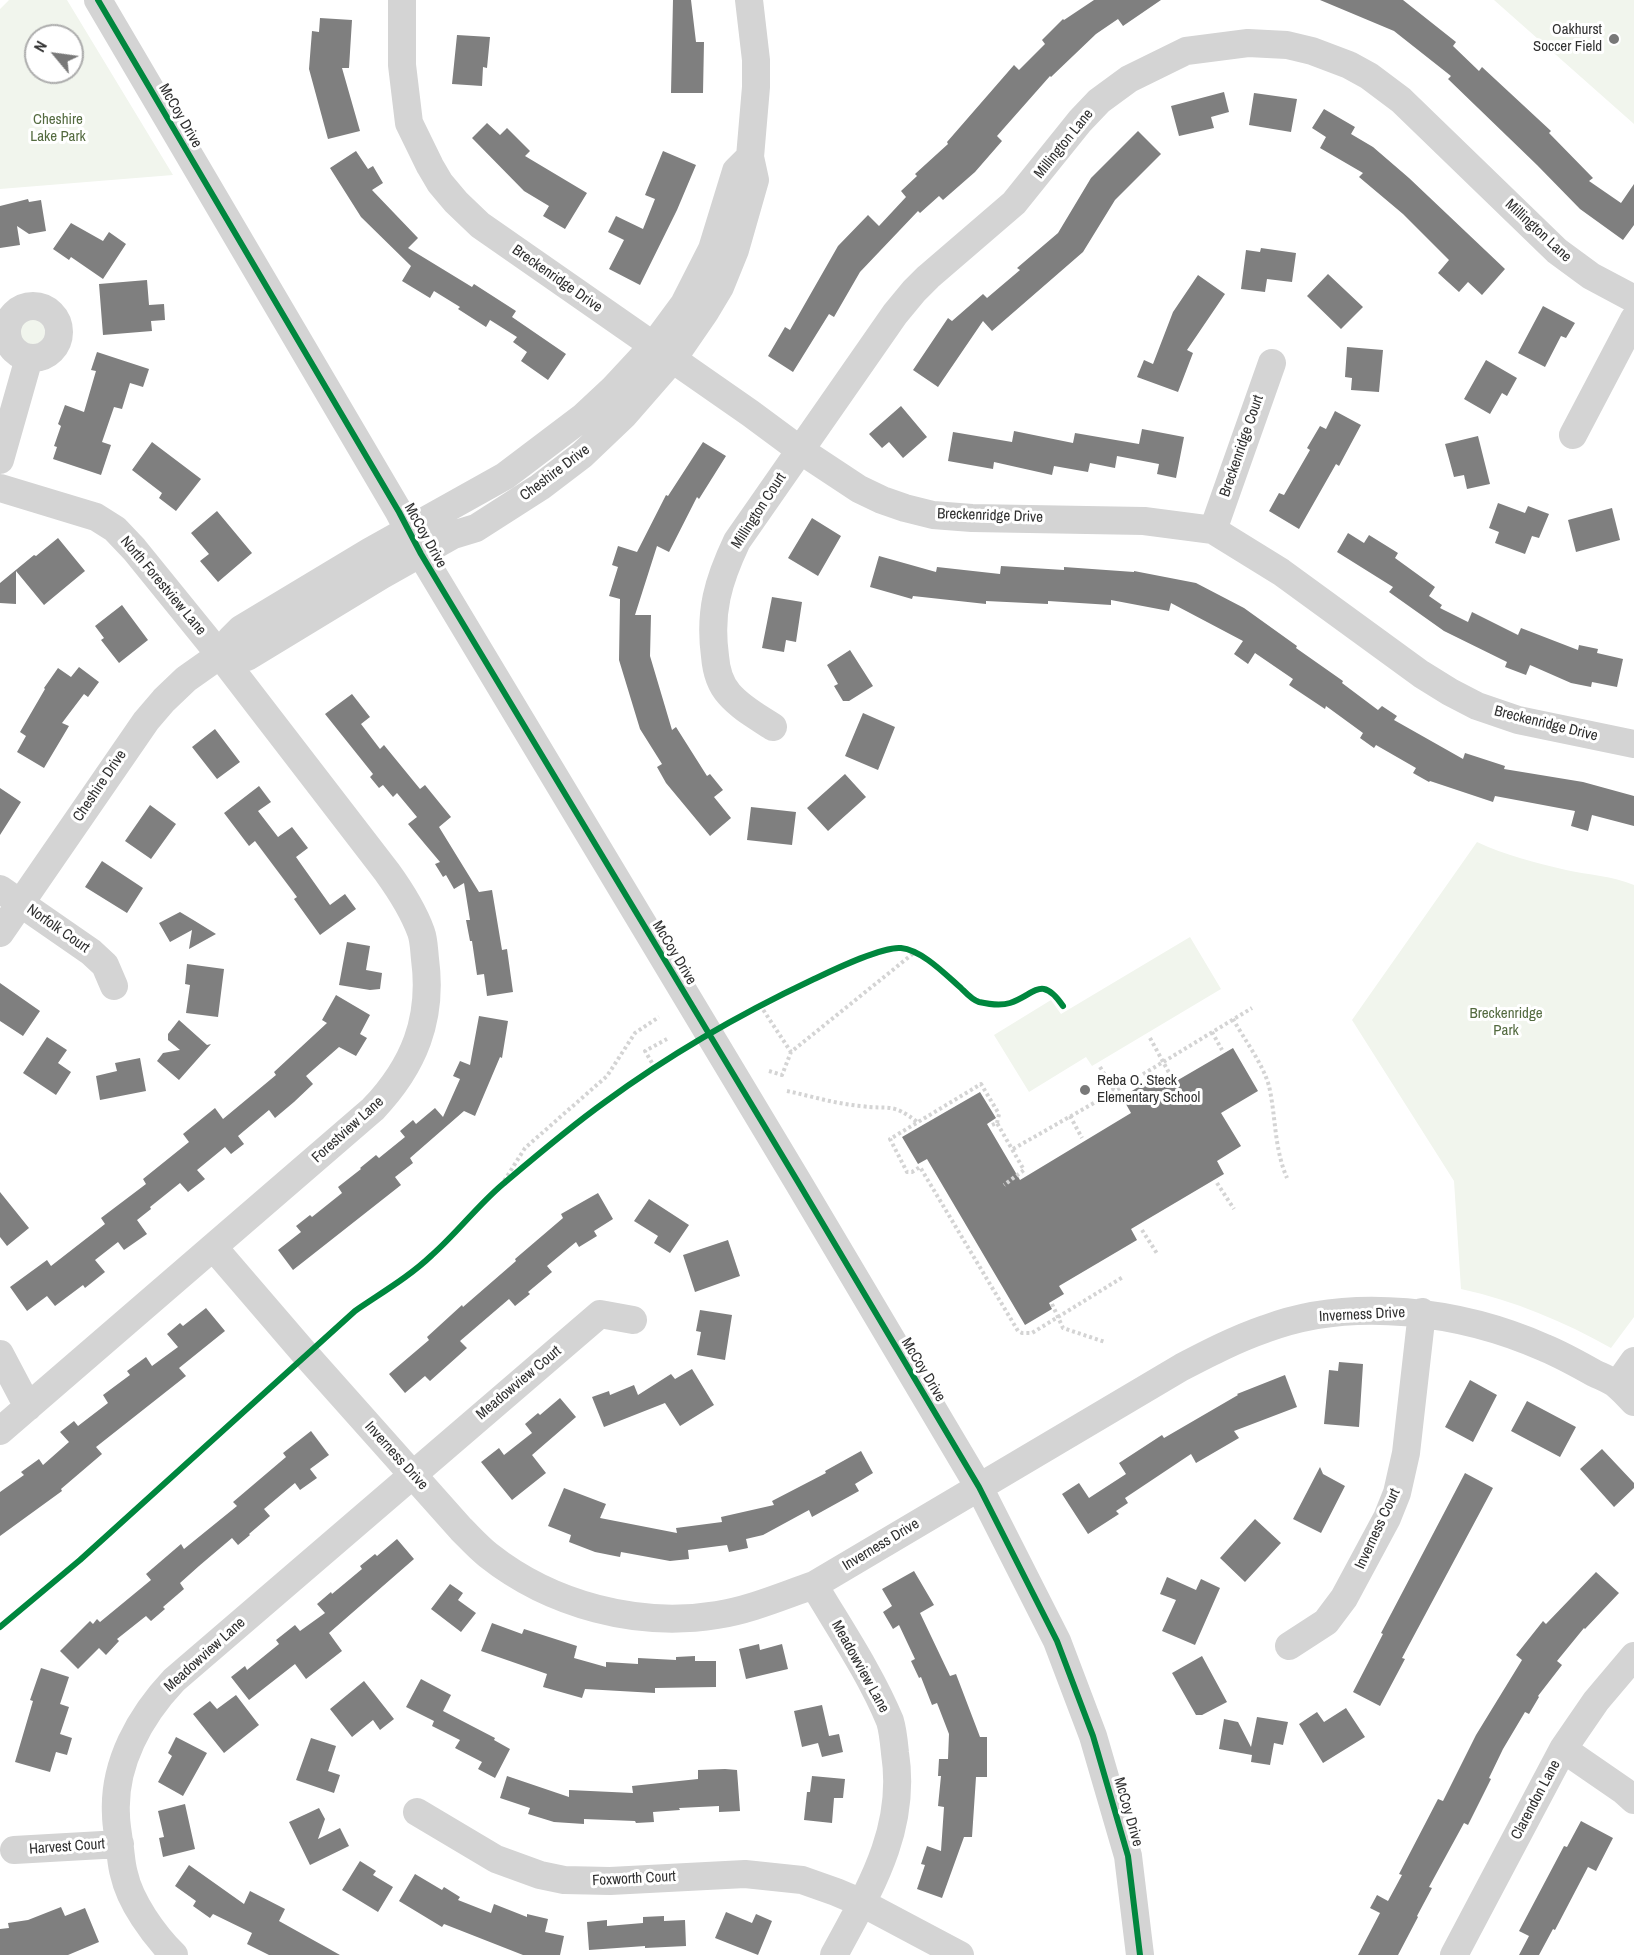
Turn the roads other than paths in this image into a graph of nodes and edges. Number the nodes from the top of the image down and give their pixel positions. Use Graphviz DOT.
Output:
graph roads {
  1 [pos="98,0"];
  2 [pos="402,0"];
  3 [pos="749,0"];
  4 [pos="1634,299"];
  5 [pos="1634,319"];
  6 [pos="663,353"];
  7 [pos="29,358"];
  8 [pos="1272,363"];
  9 [pos="1573,435"];
  10 [pos="800,450"];
  11 [pos="0,460"];
  12 [pos="0,488"];
  13 [pos="1213,530"];
  14 [pos="414,542"];
  15 [pos="220,655"];
  16 [pos="773,727"];
  17 [pos="1634,744"];
  18 [pos="10,896"];
  19 [pos="0,933"];
  20 [pos="114,986"];
  21 [pos="214,1248"];
  22 [pos="1422,1312"];
  23 [pos="633,1320"];
  24 [pos="0,1354"];
  25 [pos="1634,1361"];
  26 [pos="1625,1393"];
  27 [pos="28,1407"];
  28 [pos="0,1431"];
  29 [pos="412,1474"];
  30 [pos="979,1487"];
  31 [pos="814,1585"];
  32 [pos="1288,1646"];
  33 [pos="1634,1656"];
  34 [pos="1563,1749"];
  35 [pos="1634,1800"];
  36 [pos="417,1812"];
  37 [pos="120,1844"];
  38 [pos="14,1850"];
  39 [pos="862,1903"];
  40 [pos="174,1955"];
  41 [pos="834,1955"];
  42 [pos="960,1955"];
  43 [pos="1140,1955"];
  44 [pos="1454,1955"];
  1 -- 14 [label="street, McCoy Drive"];
  2 -- 6 [label="street, Breckenridge Drive"];
  3 -- 6 [label="street, Cheshire Drive"];
  4 -- 10 [label="street, Millington Lane"];
  5 -- 9 [label="street"];
  6 -- 10 [label="street, Breckenridge Drive"];
  6 -- 14 [label="street, Cheshire Drive"];
  7 -- 11 [label="street"];
  8 -- 13 [label="street, Breckenridge Court"];
  10 -- 13 [label="street, Breckenridge Drive"];
  10 -- 16 [label="street, Millington Court"];
  12 -- 15 [label="street, North Forestview Lane"];
  13 -- 17 [label="street, Breckenridge Drive"];
  14 -- 15 [label="street, Cheshire Drive"];
  14 -- 30 [label="street, McCoy Drive"];
  15 -- 18 [label="street, Cheshire Drive"];
  15 -- 21 [label="street, Forestview Lane"];
  18 -- 19 [label="street, Cheshire Drive"];
  18 -- 20 [label="street, Norfolk Court"];
  21 -- 27 [label="street, Forestview Lane"];
  21 -- 29 [label="street, Inverness Drive"];
  22 -- 26 [label="street, Inverness Drive"];
  22 -- 30 [label="street, Inverness Drive"];
  22 -- 32 [label="street, Inverness Court"];
  23 -- 29 [label="street, Meadowview Court"];
  24 -- 27 [label="street"];
  25 -- 26 [label="street"];
  27 -- 28 [label="street, Forestview Lane"];
  29 -- 31 [label="street, Inverness Drive"];
  29 -- 37 [label="street, Meadowview Lane"];
  30 -- 31 [label="street, Inverness Drive"];
  30 -- 43 [label="street, McCoy Drive"];
  31 -- 39 [label="street, Meadowview Lane"];
  33 -- 34 [label="street, Clarendon Lane"];
  34 -- 35 [label="street"];
  34 -- 44 [label="street, Clarendon Lane"];
  36 -- 39 [label="street, Foxworth Court"];
  37 -- 38 [label="street, Harvest Court"];
  37 -- 40 [label="street, Meadowview Lane"];
  39 -- 41 [label="street, Meadowview Lane"];
  39 -- 42 [label="street, Foxworth Court"];
}
